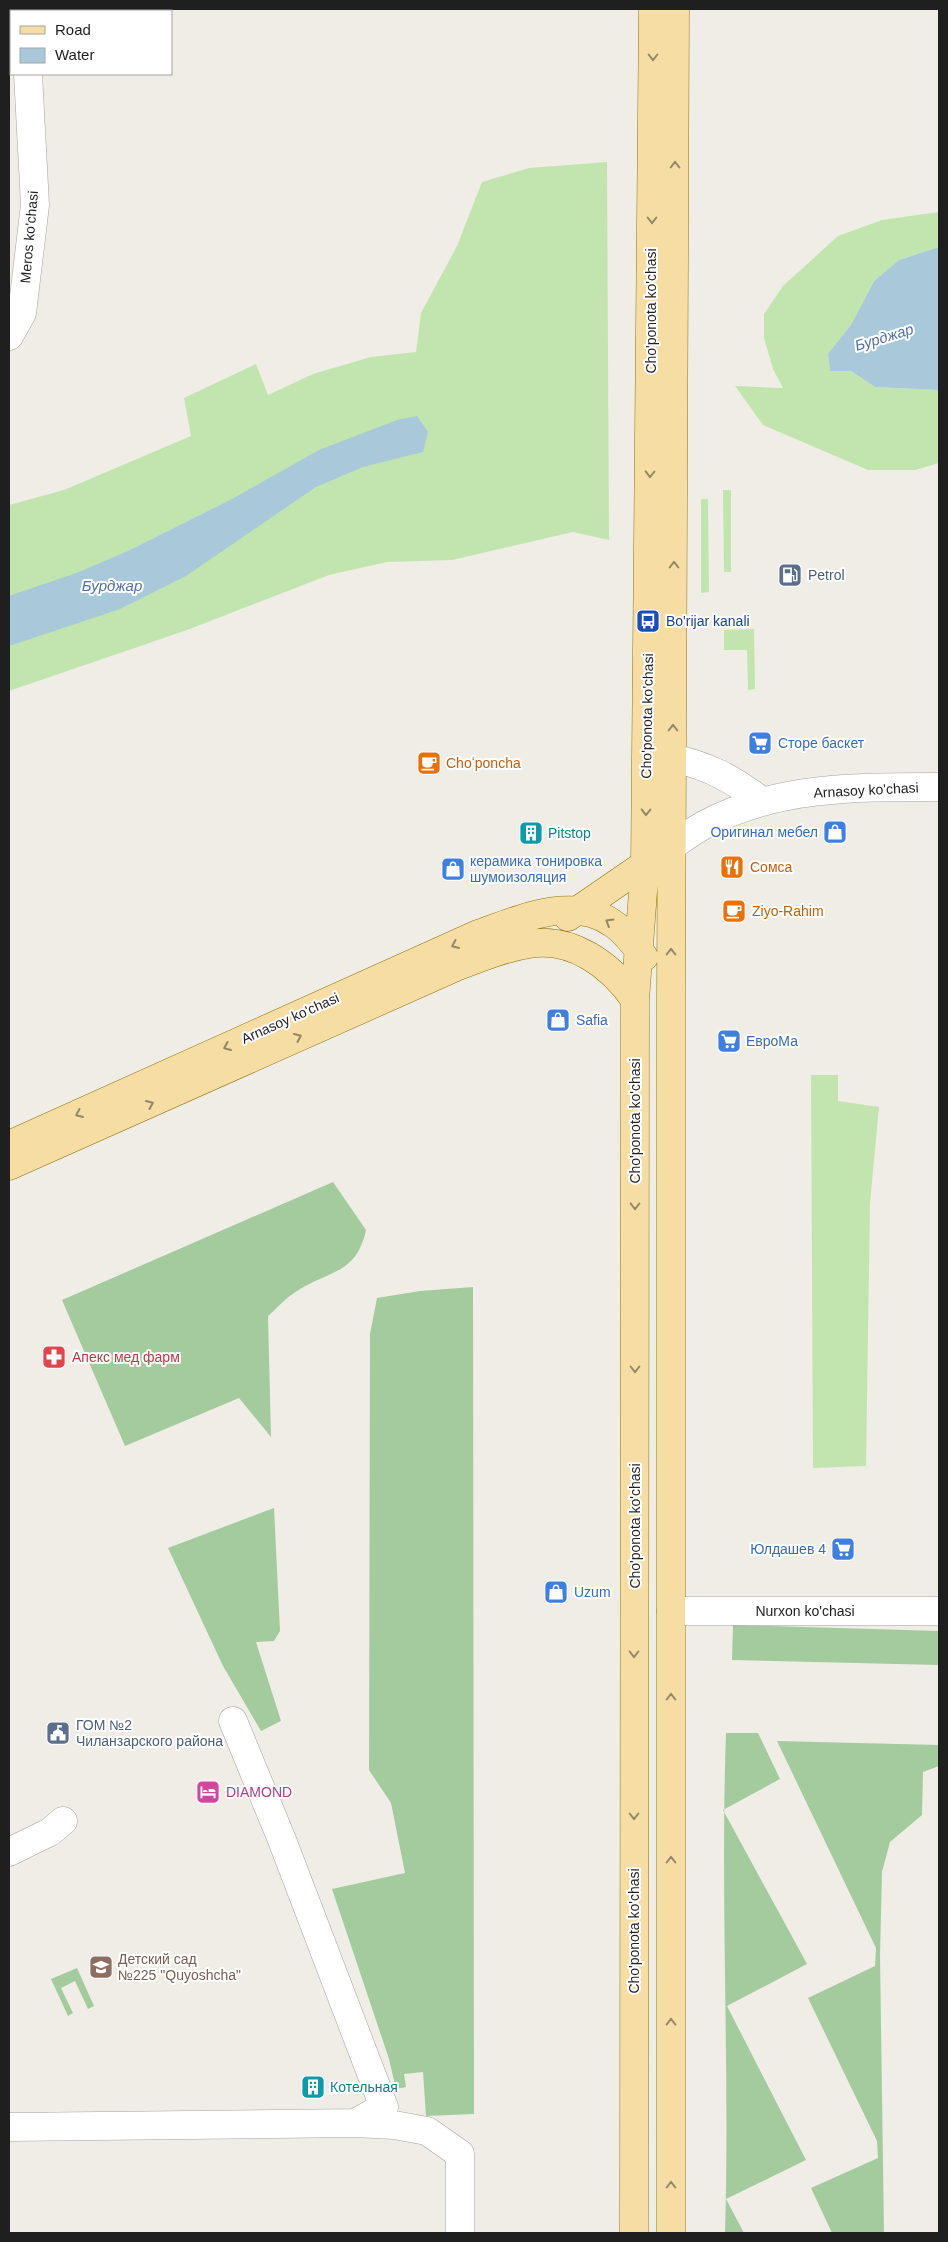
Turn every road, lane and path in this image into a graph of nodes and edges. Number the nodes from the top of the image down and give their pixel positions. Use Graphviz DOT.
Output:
graph roads {
  1 [pos="653,9"];
  2 [pos="675,9"];
  3 [pos="28,75"];
  4 [pos="663,321"];
  5 [pos="9,336"];
  6 [pos="662,422"];
  7 [pos="673,758"];
  8 [pos="939,787"];
  9 [pos="763,802"];
  10 [pos="672,846"];
  11 [pos="645,864"];
  12 [pos="578,911"];
  13 [pos="530,944"];
  14 [pos="637,948"];
  15 [pos="635,1000"];
  16 [pos="671,1001"];
  17 [pos="9,1145"];
  18 [pos="9,1166"];
  19 [pos="634,1611"];
  20 [pos="671,1611"];
  21 [pos="939,1611"];
  22 [pos="232,1721"];
  23 [pos="63,1821"];
  24 [pos="9,1852"];
  25 [pos="389,2116"];
  26 [pos="9,2127"];
  27 [pos="460,2233"];
  28 [pos="634,2233"];
  29 [pos="671,2233"];
  1 -- 4 [label="main road, Cho'ponota ko'chasi, one-way"];
  4 -- 2 [label="main road, Cho'ponota ko'chasi, one-way"];
  3 -- 5 [label="street, Meros ko'chasi"];
  4 -- 6 [label="main road, Cho'ponota ko'chasi"];
  7 -- 6 [label="main road, Cho'ponota ko'chasi, one-way"];
  6 -- 11 [label="main road, Cho'ponota ko'chasi, one-way"];
  7 -- 9 [label="street"];
  7 -- 10 [label="main road, Cho'ponota ko'chasi"];
  8 -- 9 [label="street, Arnasoy ko'chasi"];
  9 -- 10 [label="street, Arnasoy ko'chasi"];
  10 -- 11 [label="main road, Arnasoy ko'chasi"];
  16 -- 10 [label="main road, Cho'ponota ko'chasi, one-way"];
  11 -- 12 [label="main road, Arnasoy ko'chasi"];
  11 -- 14 [label="main road, Cho'ponota ko'chasi"];
  12 -- 13 [label="main road, Arnasoy ko'chasi"];
  14 -- 12 [label="main road, Arnasoy ko'chasi, one-way"];
  12 -- 17 [label="main road, Arnasoy ko'chasi, one-way"];
  13 -- 15 [label="main road, Arnasoy ko'chasi"];
  18 -- 13 [label="main road, Arnasoy ko'chasi, one-way"];
  14 -- 15 [label="main road, Cho'ponota ko'chasi"];
  14 -- 16 [label="main road, Arnasoy ko'chasi"];
  15 -- 19 [label="main road, Cho'ponota ko'chasi, one-way"];
  16 -- 20 [label="main road, Cho'ponota ko'chasi"];
  19 -- 20 [label="main road"];
  19 -- 28 [label="main road, Cho'ponota ko'chasi, one-way"];
  20 -- 21 [label="street, Nurxon ko'chasi"];
  29 -- 20 [label="main road, Cho'ponota ko'chasi, one-way"];
  22 -- 25 [label="street"];
  23 -- 24 [label="street"];
  25 -- 26 [label="street"];
  25 -- 27 [label="street"];
}
